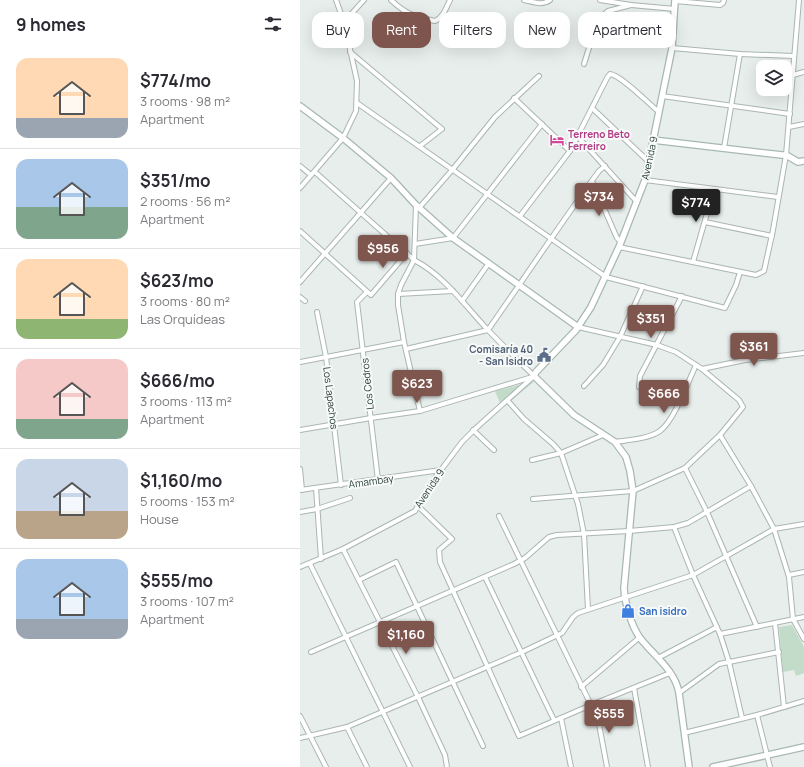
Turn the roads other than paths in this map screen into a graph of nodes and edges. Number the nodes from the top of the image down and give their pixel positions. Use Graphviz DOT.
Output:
graph roads {
  1 [pos="336,0"];
  2 [pos="364,0"];
  3 [pos="391,0"];
  4 [pos="450,0"];
  5 [pos="524,0"];
  6 [pos="550,0"];
  7 [pos="600,0"];
  8 [pos="724,0"];
  9 [pos="799,0"];
  10 [pos="675,1"];
  11 [pos="631,5"];
  12 [pos="675,9"];
  13 [pos="340,12"];
  14 [pos="353,12"];
  15 [pos="675,12"];
  16 [pos="349,48"];
  17 [pos="672,48"];
  18 [pos="350,52"];
  19 [pos="740,54"];
  20 [pos="794,56"];
  21 [pos="584,64"];
  22 [pos="804,72"];
  23 [pos="793,75"];
  24 [pos="539,76"];
  25 [pos="662,96"];
  26 [pos="514,98"];
  27 [pos="357,103"];
  28 [pos="731,105"];
  29 [pos="300,106"];
  30 [pos="592,108"];
  31 [pos="659,112"];
  32 [pos="790,114"];
  33 [pos="542,124"];
  34 [pos="804,124"];
  35 [pos="789,127"];
  36 [pos="578,137"];
  37 [pos="343,138"];
  38 [pos="653,140"];
  39 [pos="420,146"];
  40 [pos="724,148"];
  41 [pos="570,151"];
  42 [pos="786,155"];
  43 [pos="804,161"];
  44 [pos="649,162"];
  45 [pos="300,166"];
  46 [pos="604,166"];
  47 [pos="453,169"];
  48 [pos="313,173"];
  49 [pos="391,178"];
  50 [pos="645,180"];
  51 [pos="592,181"];
  52 [pos="300,188"];
  53 [pos="714,189"];
  54 [pos="487,194"];
  55 [pos="778,197"];
  56 [pos="636,202"];
  57 [pos="418,206"];
  58 [pos="361,213"];
  59 [pos="520,216"];
  60 [pos="705,222"];
  61 [pos="300,231"];
  62 [pos="772,236"];
  63 [pos="453,238"];
  64 [pos="551,238"];
  65 [pos="415,244"];
  66 [pos="620,244"];
  67 [pos="407,253"];
  68 [pos="325,254"];
  69 [pos="414,260"];
  70 [pos="693,262"];
  71 [pos="489,264"];
  72 [pos="740,272"];
  73 [pos="606,276"];
  74 [pos="300,282"];
  75 [pos="520,285"];
  76 [pos="643,286"];
  77 [pos="452,291"];
  78 [pos="367,292"];
  79 [pos="398,294"];
  80 [pos="682,296"];
  81 [pos="300,297"];
  82 [pos="305,301"];
  83 [pos="462,301"];
  84 [pos="317,312"];
  85 [pos="578,327"];
  86 [pos="488,330"];
  87 [pos="620,337"];
  88 [pos="404,342"];
  89 [pos="657,346"];
  90 [pos="406,349"];
  91 [pos="363,350"];
  92 [pos="804,353"];
  93 [pos="326,358"];
  94 [pos="300,362"];
  95 [pos="696,365"];
  96 [pos="702,369"];
  97 [pos="534,376"];
  98 [pos="584,386"];
  99 [pos="640,387"];
  100 [pos="507,400"];
  101 [pos="420,411"];
  102 [pos="371,418"];
  103 [pos="334,424"];
  104 [pos="300,430"];
  105 [pos="473,430"];
  106 [pos="603,435"];
  107 [pos="720,435"];
  108 [pos="615,442"];
  109 [pos="494,450"];
  110 [pos="561,453"];
  111 [pos="532,460"];
  112 [pos="685,468"];
  113 [pos="300,469"];
  114 [pos="441,470"];
  115 [pos="378,480"];
  116 [pos="341,485"];
  117 [pos="751,486"];
  118 [pos="316,488"];
  119 [pos="301,490"];
  120 [pos="633,491"];
  121 [pos="575,496"];
  122 [pos="350,498"];
  123 [pos="533,499"];
  124 [pos="418,506"];
  125 [pos="317,509"];
  126 [pos="300,512"];
  127 [pos="707,512"];
  128 [pos="498,516"];
  129 [pos="804,524"];
  130 [pos="674,527"];
  131 [pos="774,530"];
  132 [pos="629,531"];
  133 [pos="584,534"];
  134 [pos="343,549"];
  135 [pos="726,555"];
  136 [pos="321,559"];
  137 [pos="520,561"];
  138 [pos="310,564"];
  139 [pos="300,567"];
  140 [pos="804,572"];
  141 [pos="693,575"];
  142 [pos="789,575"];
  143 [pos="485,577"];
  144 [pos="359,580"];
  145 [pos="452,590"];
  146 [pos="625,598"];
  147 [pos="416,606"];
  148 [pos="588,609"];
  149 [pos="804,617"];
  150 [pos="793,619"];
  151 [pos="380,622"];
  152 [pos="775,623"];
  153 [pos="717,627"];
  154 [pos="757,627"];
  155 [pos="720,634"];
  156 [pos="558,635"];
  157 [pos="346,637"];
  158 [pos="640,637"];
  159 [pos="804,639"];
  160 [pos="311,652"];
  161 [pos="522,652"];
  162 [pos="779,652"];
  163 [pos="658,658"];
  164 [pos="729,662"];
  165 [pos="487,666"];
  166 [pos="670,673"];
  167 [pos="452,682"];
  168 [pos="582,686"];
  169 [pos="634,688"];
  170 [pos="679,693"];
  171 [pos="418,697"];
  172 [pos="804,701"];
  173 [pos="593,704"];
  174 [pos="784,707"];
  175 [pos="384,711"];
  176 [pos="757,715"];
  177 [pos="300,716"];
  178 [pos="561,718"];
  179 [pos="742,718"];
  180 [pos="554,720"];
  181 [pos="347,727"];
  182 [pos="684,733"];
  183 [pos="310,736"];
  184 [pos="300,738"];
  185 [pos="483,746"];
  186 [pos="804,747"];
  187 [pos="768,755"];
  188 [pos="326,767"];
  189 [pos="367,767"];
  190 [pos="410,767"];
  191 [pos="447,767"];
  192 [pos="571,767"];
  193 [pos="607,767"];
  194 [pos="648,767"];
  195 [pos="689,767"];
  196 [pos="713,767"];
  197 [pos="770,767"];
  1 -- 13 [label="street"];
  2 -- 14 [label="street"];
  3 -- 4 [label="street"];
  5 -- 6 [label="street"];
  7 -- 11 [label="street"];
  8 -- 10 [label="street"];
  9 -- 20 [label="street"];
  10 -- 12 [label="main road, Avenida 9"];
  11 -- 12 [label="street"];
  11 -- 21 [label="street"];
  12 -- 15 [label="main road, Avenida 9"];
  16 -- 18 [label="street"];
  17 -- 19 [label="street"];
  17 -- 25 [label="main road, Avenida 9"];
  18 -- 27 [label="street"];
  18 -- 39 [label="street"];
  19 -- 20 [label="street"];
  19 -- 28 [label="street"];
  20 -- 23 [label="street"];
  22 -- 23 [label="street"];
  23 -- 32 [label="street"];
  24 -- 26 [label="street"];
  25 -- 28 [label="street"];
  25 -- 31 [label="main road, Avenida 9"];
  26 -- 33 [label="street"];
  26 -- 47 [label="street"];
  27 -- 37 [label="street"];
  27 -- 39 [label="street"];
  28 -- 32 [label="street"];
  28 -- 40 [label="street"];
  29 -- 37 [label="main road"];
  30 -- 31 [label="street"];
  30 -- 36 [label="street"];
  30 -- 44 [label="street"];
  31 -- 38 [label="main road, Avenida 9"];
  32 -- 35 [label="street"];
  33 -- 41 [label="street"];
  33 -- 54 [label="street"];
  34 -- 35 [label="street"];
  35 -- 42 [label="street"];
  36 -- 41 [label="street"];
  36 -- 46 [label="street"];
  37 -- 48 [label="street"];
  37 -- 49 [label="main road"];
  38 -- 40 [label="main road"];
  38 -- 44 [label="main road, Avenida 9"];
  39 -- 47 [label="street"];
  40 -- 42 [label="main road"];
  41 -- 59 [label="street"];
  42 -- 43 [label="main road"];
  42 -- 55 [label="street"];
  44 -- 50 [label="main road, Avenida 9"];
  45 -- 48 [label="street"];
  46 -- 51 [label="street"];
  46 -- 56 [label="street"];
  47 -- 54 [label="street"];
  47 -- 57 [label="street"];
  48 -- 52 [label="street"];
  48 -- 58 [label="street"];
  49 -- 57 [label="main road"];
  49 -- 58 [label="street"];
  50 -- 53 [label="street"];
  50 -- 56 [label="main road, Avenida 9"];
  51 -- 64 [label="street"];
  51 -- 66 [label="street"];
  53 -- 55 [label="street"];
  53 -- 60 [label="street"];
  54 -- 59 [label="street"];
  54 -- 63 [label="street"];
  55 -- 62 [label="street"];
  56 -- 66 [label="main road, Avenida 9"];
  57 -- 63 [label="main road"];
  57 -- 65 [label="street"];
  58 -- 67 [label="street"];
  58 -- 68 [label="street"];
  59 -- 64 [label="street"];
  60 -- 62 [label="street"];
  60 -- 70 [label="street"];
  61 -- 68 [label="street"];
  62 -- 72 [label="street"];
  63 -- 65 [label="street"];
  63 -- 71 [label="main road"];
  64 -- 73 [label="street"];
  64 -- 75 [label="street"];
  65 -- 69 [label="street"];
  66 -- 70 [label="street"];
  66 -- 73 [label="main road, Avenida 9"];
  67 -- 69 [label="street"];
  67 -- 78 [label="street"];
  68 -- 74 [label="street"];
  68 -- 78 [label="street"];
  69 -- 77 [label="street"];
  69 -- 79 [label="street"];
  70 -- 72 [label="street"];
  71 -- 75 [label="main road"];
  71 -- 83 [label="street"];
  72 -- 80 [label="street"];
  73 -- 76 [label="street"];
  73 -- 85 [label="main road, Avenida 9"];
  75 -- 85 [label="main road"];
  75 -- 86 [label="street"];
  76 -- 80 [label="street"];
  76 -- 87 [label="street"];
  77 -- 79 [label="street"];
  77 -- 83 [label="street"];
  78 -- 91 [label="street, Los Cedros"];
  79 -- 88 [label="street"];
  80 -- 89 [label="street"];
  81 -- 82 [label="street"];
  83 -- 86 [label="street"];
  84 -- 93 [label="street, Los Lapachos"];
  85 -- 87 [label="street"];
  85 -- 97 [label="main road, Avenida 9"];
  86 -- 90 [label="street"];
  86 -- 97 [label="street"];
  87 -- 89 [label="street"];
  87 -- 98 [label="street"];
  88 -- 90 [label="street"];
  88 -- 91 [label="street"];
  89 -- 95 [label="street"];
  89 -- 99 [label="street"];
  90 -- 101 [label="street"];
  91 -- 93 [label="street"];
  91 -- 102 [label="street, Los Cedros"];
  92 -- 96 [label="street"];
  93 -- 94 [label="street"];
  93 -- 103 [label="street, Los Lapachos"];
  95 -- 96 [label="street"];
  95 -- 108 [label="street"];
  96 -- 107 [label="street"];
  97 -- 100 [label="street, Avenida 9"];
  97 -- 101 [label="street"];
  97 -- 106 [label="main road"];
  100 -- 105 [label="street, Avenida 9"];
  100 -- 110 [label="street"];
  101 -- 102 [label="street"];
  102 -- 103 [label="street"];
  102 -- 115 [label="street, Los Cedros"];
  103 -- 104 [label="street"];
  103 -- 116 [label="street, Los Lapachos"];
  105 -- 109 [label="street"];
  105 -- 114 [label="street, Avenida 9"];
  106 -- 108 [label="main road"];
  106 -- 110 [label="street"];
  107 -- 112 [label="street"];
  107 -- 117 [label="street"];
  108 -- 120 [label="main road"];
  110 -- 111 [label="street"];
  110 -- 121 [label="street"];
  112 -- 120 [label="street"];
  112 -- 127 [label="street"];
  113 -- 119 [label="street"];
  114 -- 115 [label="street, Amambay"];
  114 -- 124 [label="street, Avenida 9"];
  115 -- 116 [label="street, Amambay"];
  116 -- 118 [label="street, Amambay"];
  117 -- 127 [label="street"];
  117 -- 131 [label="street"];
  118 -- 119 [label="street, Amambay"];
  118 -- 125 [label="street"];
  120 -- 121 [label="street"];
  120 -- 132 [label="main road"];
  121 -- 123 [label="street"];
  121 -- 133 [label="street"];
  122 -- 125 [label="street"];
  124 -- 134 [label="street, Avenida 9"];
  124 -- 145 [label="street"];
  125 -- 126 [label="street"];
  125 -- 136 [label="street"];
  127 -- 130 [label="street"];
  127 -- 135 [label="street"];
  128 -- 137 [label="street"];
  129 -- 131 [label="street"];
  130 -- 132 [label="street"];
  130 -- 141 [label="street"];
  131 -- 135 [label="street"];
  131 -- 142 [label="street"];
  132 -- 133 [label="street"];
  132 -- 146 [label="main road"];
  133 -- 137 [label="street"];
  133 -- 148 [label="street"];
  134 -- 136 [label="street, Avenida 9"];
  134 -- 144 [label="street"];
  135 -- 141 [label="street"];
  135 -- 154 [label="street"];
  136 -- 138 [label="street, Avenida 9"];
  137 -- 143 [label="street"];
  137 -- 156 [label="street"];
  138 -- 139 [label="street, Avenida 9"];
  138 -- 157 [label="street"];
  140 -- 142 [label="street"];
  141 -- 146 [label="street"];
  141 -- 153 [label="street"];
  142 -- 150 [label="street"];
  143 -- 145 [label="street"];
  143 -- 161 [label="street"];
  144 -- 147 [label="street"];
  144 -- 151 [label="street"];
  145 -- 147 [label="street"];
  145 -- 165 [label="street"];
  146 -- 148 [label="street"];
  146 -- 158 [label="main road"];
  147 -- 151 [label="street"];
  147 -- 167 [label="street"];
  148 -- 156 [label="street"];
  149 -- 150 [label="street"];
  150 -- 152 [label="street"];
  150 -- 159 [label="street"];
  151 -- 157 [label="street"];
  151 -- 171 [label="street"];
  152 -- 154 [label="street"];
  152 -- 162 [label="street"];
  153 -- 155 [label="street"];
  153 -- 163 [label="street"];
  154 -- 155 [label="street"];
  155 -- 164 [label="street"];
  156 -- 161 [label="street"];
  156 -- 168 [label="street"];
  157 -- 160 [label="street"];
  157 -- 175 [label="street"];
  158 -- 163 [label="main road"];
  158 -- 168 [label="street"];
  161 -- 165 [label="street"];
  161 -- 180 [label="street"];
  162 -- 164 [label="street"];
  162 -- 174 [label="street"];
  163 -- 166 [label="main road"];
  164 -- 170 [label="street"];
  164 -- 179 [label="street"];
  165 -- 167 [label="street"];
  165 -- 180 [label="street"];
  166 -- 169 [label="street"];
  166 -- 170 [label="main road"];
  167 -- 171 [label="street"];
  167 -- 185 [label="street"];
  168 -- 173 [label="street"];
  169 -- 173 [label="street"];
  169 -- 194 [label="street"];
  170 -- 182 [label="main road"];
  171 -- 175 [label="street"];
  171 -- 191 [label="street"];
  172 -- 174 [label="street"];
  173 -- 178 [label="street"];
  173 -- 193 [label="street"];
  174 -- 176 [label="street"];
  175 -- 181 [label="street"];
  175 -- 190 [label="street"];
  176 -- 179 [label="street"];
  176 -- 187 [label="street"];
  177 -- 183 [label="street"];
  178 -- 180 [label="street"];
  178 -- 192 [label="street"];
  179 -- 182 [label="street"];
  181 -- 183 [label="street"];
  181 -- 189 [label="street"];
  182 -- 195 [label="main road"];
  183 -- 184 [label="street"];
  183 -- 188 [label="street"];
  186 -- 187 [label="main road"];
  187 -- 196 [label="main road"];
  187 -- 197 [label="street"];
}
